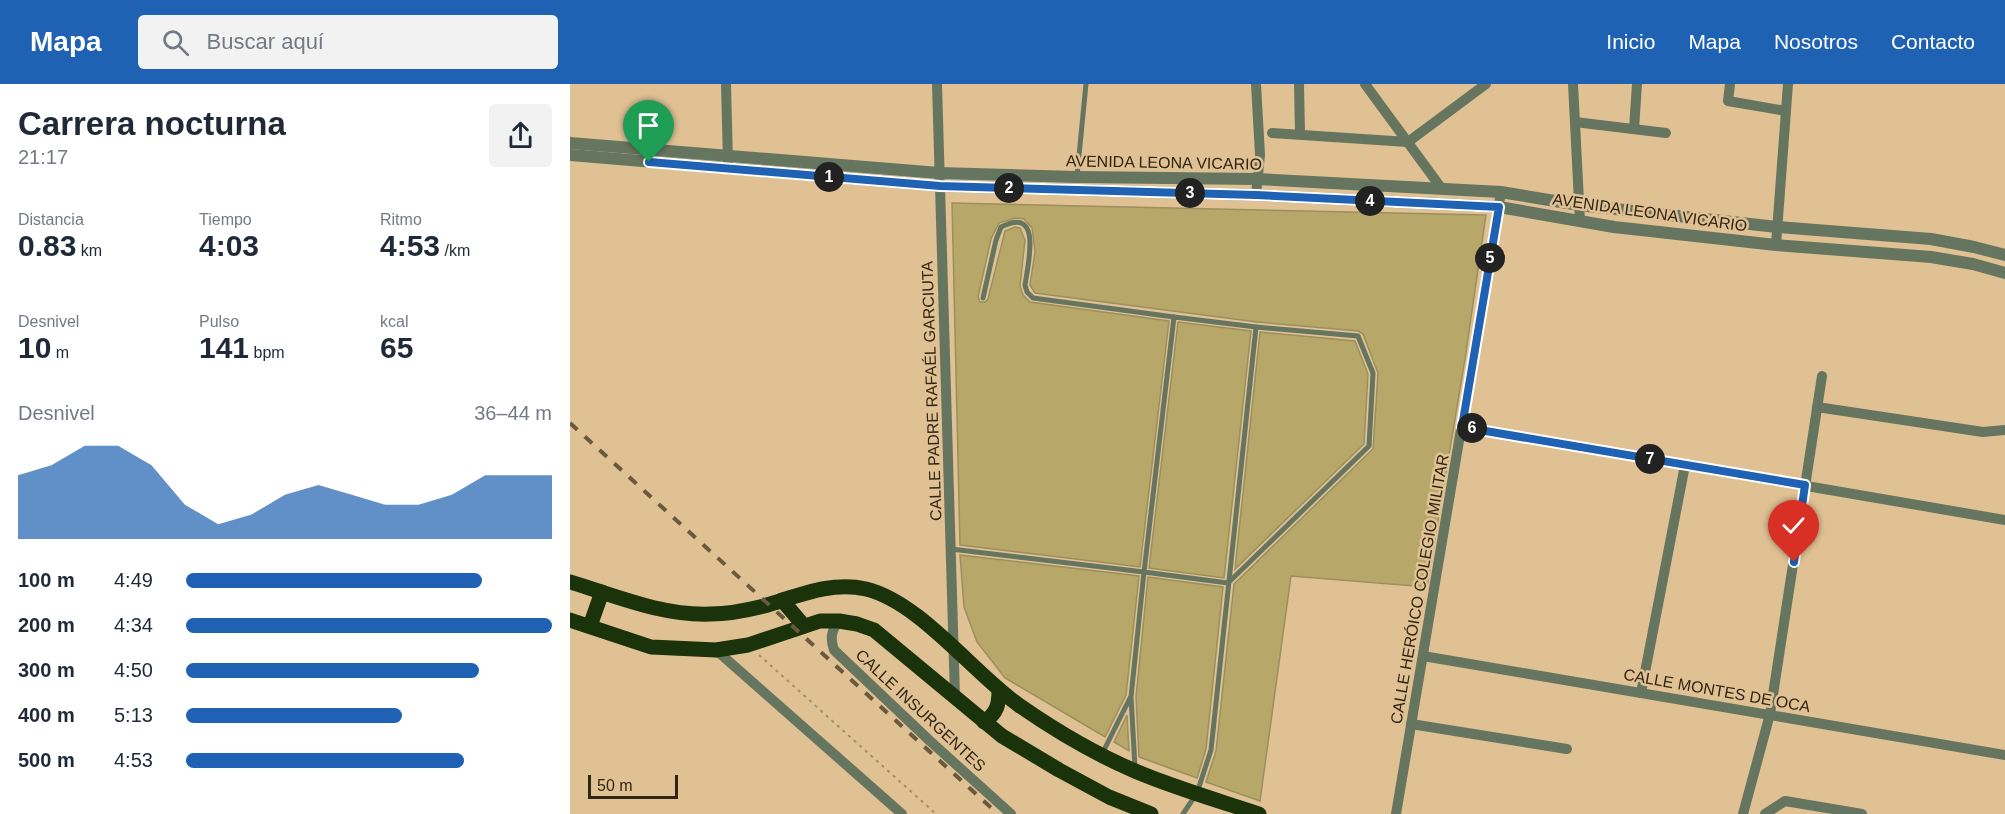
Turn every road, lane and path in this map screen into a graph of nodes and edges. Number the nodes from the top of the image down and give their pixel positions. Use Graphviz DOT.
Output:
graph roads {
  1 [pos="726,84"];
  2 [pos="937,84"];
  3 [pos="1086,84"];
  4 [pos="1256,84"];
  5 [pos="1299,84"];
  6 [pos="1365,84"];
  7 [pos="1486,84"];
  8 [pos="1573,84"];
  9 [pos="1637,84"];
  10 [pos="1730,84"];
  11 [pos="1788,84"];
  12 [pos="1786,111"];
  13 [pos="1575,122"];
  14 [pos="1634,129"];
  15 [pos="1666,133"];
  16 [pos="1272,134"];
  17 [pos="1300,134"];
  18 [pos="1408,142"];
  19 [pos="570,143"];
  20 [pos="570,155"];
  21 [pos="728,162"];
  22 [pos="939,173"];
  23 [pos="1257,179"];
  24 [pos="1076,184"];
  25 [pos="940,186"];
  26 [pos="1442,189"];
  27 [pos="1502,192"];
  28 [pos="1256,195"];
  29 [pos="1579,205"];
  30 [pos="1499,207"];
  31 [pos="1580,221"];
  32 [pos="1777,227"];
  33 [pos="1846,232"];
  34 [pos="1776,245"];
  35 [pos="1844,250"];
  36 [pos="2005,255"];
  37 [pos="2005,273"];
  38 [pos="983,298"];
  39 [pos="1174,317"];
  40 [pos="1256,327"];
  41 [pos="1822,375"];
  42 [pos="1817,407"];
  43 [pos="1462,427"];
  44 [pos="2005,430"];
  45 [pos="1685,465"];
  46 [pos="1805,485"];
  47 [pos="2005,520"];
  48 [pos="951,549"];
  49 [pos="1144,572"];
  50 [pos="570,582"];
  51 [pos="1228,583"];
  52 [pos="602,592"];
  53 [pos="782,600"];
  54 [pos="570,620"];
  55 [pos="839,621"];
  56 [pos="590,626"];
  57 [pos="804,626"];
  58 [pos="748,645"];
  59 [pos="953,649"];
  60 [pos="716,650"];
  61 [pos="1423,656"];
  62 [pos="999,690"];
  63 [pos="1641,693"];
  64 [pos="955,697"];
  65 [pos="1131,697"];
  66 [pos="1770,714"];
  67 [pos="984,722"];
  68 [pos="1411,724"];
  69 [pos="1567,749"];
  70 [pos="1102,755"];
  71 [pos="2005,755"];
  72 [pos="1135,771"];
  73 [pos="1197,794"];
  74 [pos="902,814"];
  75 [pos="936,814"];
  76 [pos="1011,814"];
  77 [pos="1151,814"];
  78 [pos="1183,814"];
  79 [pos="1259,814"];
  80 [pos="1396,814"];
  81 [pos="1743,814"];
  82 [pos="1765,814"];
  83 [pos="1858,814"];
  1 -- 21 [label="street"];
  2 -- 22 [label="street, CALLE PADRE RAFAÉL GARCIUTA"];
  3 -- 24 [label="lane"];
  4 -- 23 [label="street"];
  5 -- 17 [label="street"];
  6 -- 18 [label="street"];
  7 -- 18 [label="street"];
  8 -- 13 [label="street"];
  9 -- 14 [label="street"];
  10 -- 12 [label="street"];
  11 -- 12 [label="street"];
  12 -- 32 [label="street"];
  13 -- 14 [label="street"];
  13 -- 29 [label="street"];
  14 -- 15 [label="street"];
  16 -- 17 [label="street"];
  17 -- 18 [label="street"];
  18 -- 26 [label="street"];
  19 -- 21 [label="street, AVENIDA LEONA VICARIO"];
  20 -- 21 [label="street, AVENIDA LEONA VICARIO"];
  21 -- 22 [label="street, AVENIDA LEONA VICARIO"];
  21 -- 25 [label="street, AVENIDA LEONA VICARIO"];
  22 -- 24 [label="street, AVENIDA LEONA VICARIO"];
  22 -- 25 [label="street, CALLE PADRE RAFAÉL GARCIUTA"];
  23 -- 24 [label="street, AVENIDA LEONA VICARIO"];
  23 -- 26 [label="street, AVENIDA LEONA VICARIO"];
  23 -- 28 [label="street"];
  24 -- 25 [label="street, AVENIDA LEONA VICARIO"];
  24 -- 28 [label="street, AVENIDA LEONA VICARIO"];
  25 -- 48 [label="street, CALLE PADRE RAFAÉL GARCIUTA"];
  26 -- 27 [label="street, AVENIDA LEONA VICARIO"];
  27 -- 29 [label="street, AVENIDA LEONA VICARIO"];
  27 -- 30 [label="street, CALLE HERÓICO COLEGIO MILITAR"];
  28 -- 30 [label="street, AVENIDA LEONA VICARIO"];
  29 -- 31 [label="street"];
  29 -- 32 [label="street, AVENIDA LEONA VICARIO"];
  30 -- 31 [label="street, AVENIDA LEONA VICARIO"];
  30 -- 43 [label="street, CALLE HERÓICO COLEGIO MILITAR"];
  31 -- 34 [label="street, AVENIDA LEONA VICARIO"];
  32 -- 33 [label="street, AVENIDA LEONA VICARIO"];
  32 -- 34 [label="street"];
  33 -- 35 [label="street"];
  33 -- 36 [label="street, AVENIDA LEONA VICARIO"];
  34 -- 35 [label="street, AVENIDA LEONA VICARIO"];
  35 -- 37 [label="street, AVENIDA LEONA VICARIO"];
  38 -- 39 [label="lane"];
  39 -- 40 [label="lane"];
  39 -- 49 [label="lane"];
  40 -- 51 [label="lane"];
  40 -- 51 [label="lane"];
  41 -- 42 [label="street"];
  42 -- 44 [label="street"];
  42 -- 46 [label="street"];
  43 -- 45 [label="street"];
  43 -- 61 [label="street, CALLE HERÓICO COLEGIO MILITAR"];
  45 -- 46 [label="street"];
  45 -- 63 [label="street"];
  46 -- 47 [label="street"];
  46 -- 66 [label="street"];
  48 -- 49 [label="lane"];
  48 -- 59 [label="street, CALLE PADRE RAFAÉL GARCIUTA"];
  49 -- 51 [label="lane"];
  49 -- 65 [label="lane"];
  50 -- 52 [label="main road"];
  51 -- 73 [label="lane"];
  52 -- 53 [label="main road"];
  52 -- 56 [label="main road"];
  53 -- 57 [label="main road"];
  53 -- 59 [label="main road"];
  54 -- 56 [label="main road"];
  55 -- 57 [label="main road"];
  55 -- 64 [label="main road"];
  55 -- 76 [label="street, CALLE INSURGENTES"];
  56 -- 60 [label="main road"];
  57 -- 58 [label="main road"];
  58 -- 60 [label="main road"];
  58 -- 75 [label="path"];
  59 -- 62 [label="main road"];
  59 -- 64 [label="street, CALLE PADRE RAFAÉL GARCIUTA"];
  60 -- 74 [label="street"];
  61 -- 63 [label="street, CALLE MONTES DE OCA"];
  61 -- 68 [label="street, CALLE HERÓICO COLEGIO MILITAR"];
  62 -- 67 [label="main road"];
  62 -- 70 [label="main road"];
  63 -- 66 [label="street, CALLE MONTES DE OCA"];
  64 -- 67 [label="main road"];
  65 -- 70 [label="lane"];
  65 -- 72 [label="lane"];
  66 -- 71 [label="street, CALLE MONTES DE OCA"];
  66 -- 81 [label="street"];
  67 -- 77 [label="main road"];
  68 -- 69 [label="street"];
  68 -- 80 [label="street, CALLE HERÓICO COLEGIO MILITAR"];
  70 -- 72 [label="main road"];
  72 -- 73 [label="main road"];
  73 -- 78 [label="lane"];
  73 -- 79 [label="main road"];
  82 -- 83 [label="street"];
}
